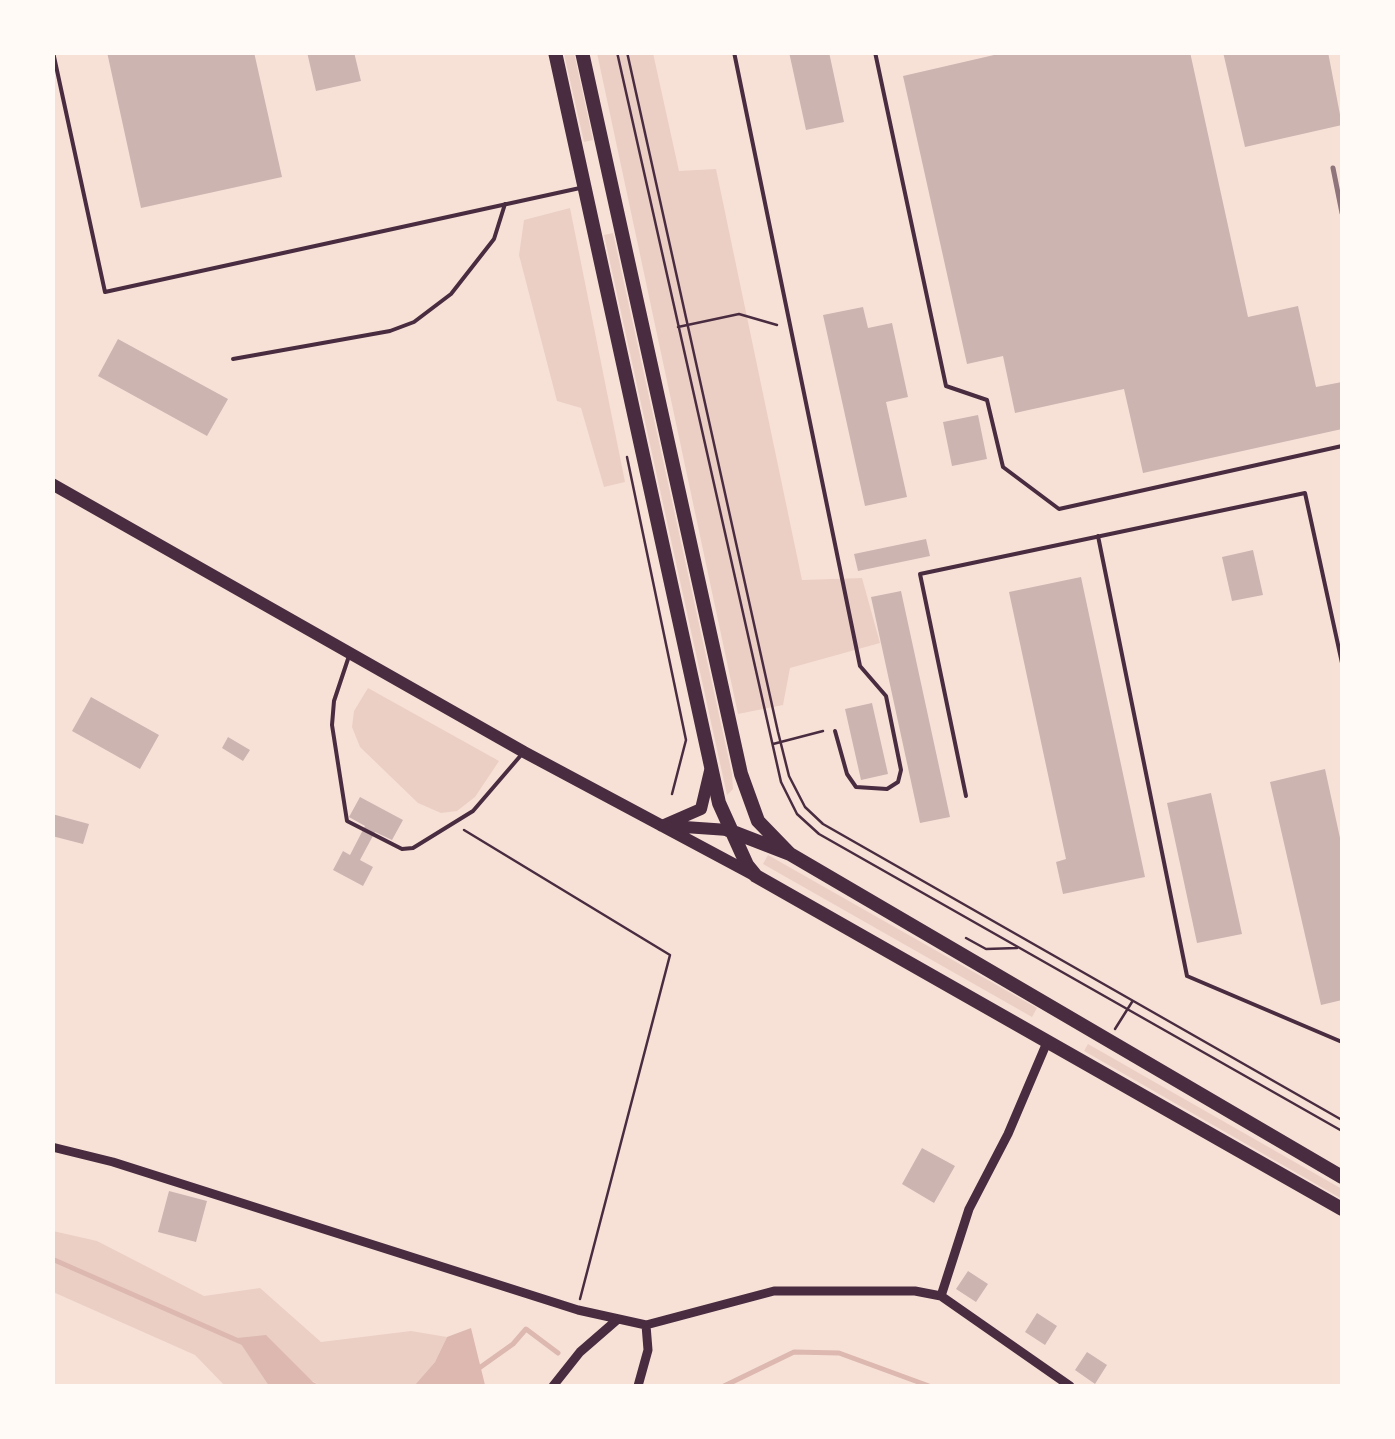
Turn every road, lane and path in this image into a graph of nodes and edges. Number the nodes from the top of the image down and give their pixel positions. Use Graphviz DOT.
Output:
graph roads {
  1 [pos="53,52"];
  2 [pos="555,52"];
  3 [pos="582,52"];
  4 [pos="627,52"];
  5 [pos="734,52"];
  6 [pos="875,52"];
  7 [pos="610,181"];
  8 [pos="585,187"];
  9 [pos="505,204"];
  10 [pos="674,277"];
  11 [pos="665,279"];
  12 [pos="685,326"];
  13 [pos="676,328"];
  14 [pos="788,328"];
  15 [pos="233,359"];
  16 [pos="1342,446"];
  17 [pos="626,455"];
  18 [pos="52,484"];
  19 [pos="1098,536"];
  20 [pos="350,654"];
  21 [pos="1342,662"];
  22 [pos="816,731"];
  23 [pos="835,731"];
  24 [pos="780,742"];
  25 [pos="772,744"];
  26 [pos="524,752"];
  27 [pos="710,762"];
  28 [pos="672,794"];
  29 [pos="966,796"];
  30 [pos="750,806"];
  31 [pos="454,823"];
  32 [pos="662,826"];
  33 [pos="728,830"];
  34 [pos="790,854"];
  35 [pos="756,876"];
  36 [pos="966,938"];
  37 [pos="1020,948"];
  38 [pos="1132,1001"];
  39 [pos="1063,1015"];
  40 [pos="1120,1022"];
  41 [pos="1048,1040"];
  42 [pos="1342,1042"];
  43 [pos="1342,1120"];
  44 [pos="52,1148"];
  45 [pos="1342,1177"];
  46 [pos="1342,1209"];
  47 [pos="941,1296"];
  48 [pos="578,1310"];
  49 [pos="618,1319"];
  50 [pos="646,1325"];
  51 [pos="553,1386"];
  52 [pos="638,1386"];
  53 [pos="1070,1386"];
  1 -- 9 [label="lane"];
  2 -- 8 [label="main road"];
  3 -- 7 [label="main road"];
  4 -- 10 [label="path"];
  5 -- 14 [label="lane"];
  6 -- 16 [label="lane"];
  7 -- 8 [label="main road"];
  7 -- 30 [label="main road"];
  8 -- 9 [label="lane"];
  8 -- 27 [label="main road"];
  9 -- 15 [label="lane"];
  10 -- 11 [label="path"];
  10 -- 12 [label="path"];
  12 -- 13 [label="path"];
  12 -- 14 [label="path"];
  12 -- 24 [label="path"];
  14 -- 23 [label="lane"];
  17 -- 28 [label="path"];
  18 -- 20 [label="main road"];
  19 -- 21 [label="lane"];
  19 -- 29 [label="lane"];
  19 -- 42 [label="lane"];
  20 -- 26 [label="main road"];
  20 -- 31 [label="lane"];
  22 -- 24 [label="path"];
  24 -- 25 [label="path"];
  24 -- 38 [label="path"];
  26 -- 31 [label="lane"];
  26 -- 32 [label="main road"];
  27 -- 32 [label="main road"];
  27 -- 33 [label="main road"];
  30 -- 33 [label="main road"];
  30 -- 34 [label="main road"];
  31 -- 48 [label="path"];
  32 -- 33 [label="main road"];
  32 -- 35 [label="main road"];
  33 -- 34 [label="main road"];
  33 -- 35 [label="main road"];
  34 -- 39 [label="main road"];
  35 -- 41 [label="main road"];
  36 -- 37 [label="path"];
  38 -- 40 [label="path"];
  38 -- 43 [label="path"];
  39 -- 41 [label="main road"];
  39 -- 45 [label="main road"];
  41 -- 46 [label="main road"];
  41 -- 47 [label="street"];
  44 -- 48 [label="street"];
  47 -- 50 [label="street"];
  47 -- 53 [label="street"];
  48 -- 49 [label="street"];
  49 -- 50 [label="street"];
  49 -- 51 [label="street"];
  50 -- 52 [label="street"];
}
